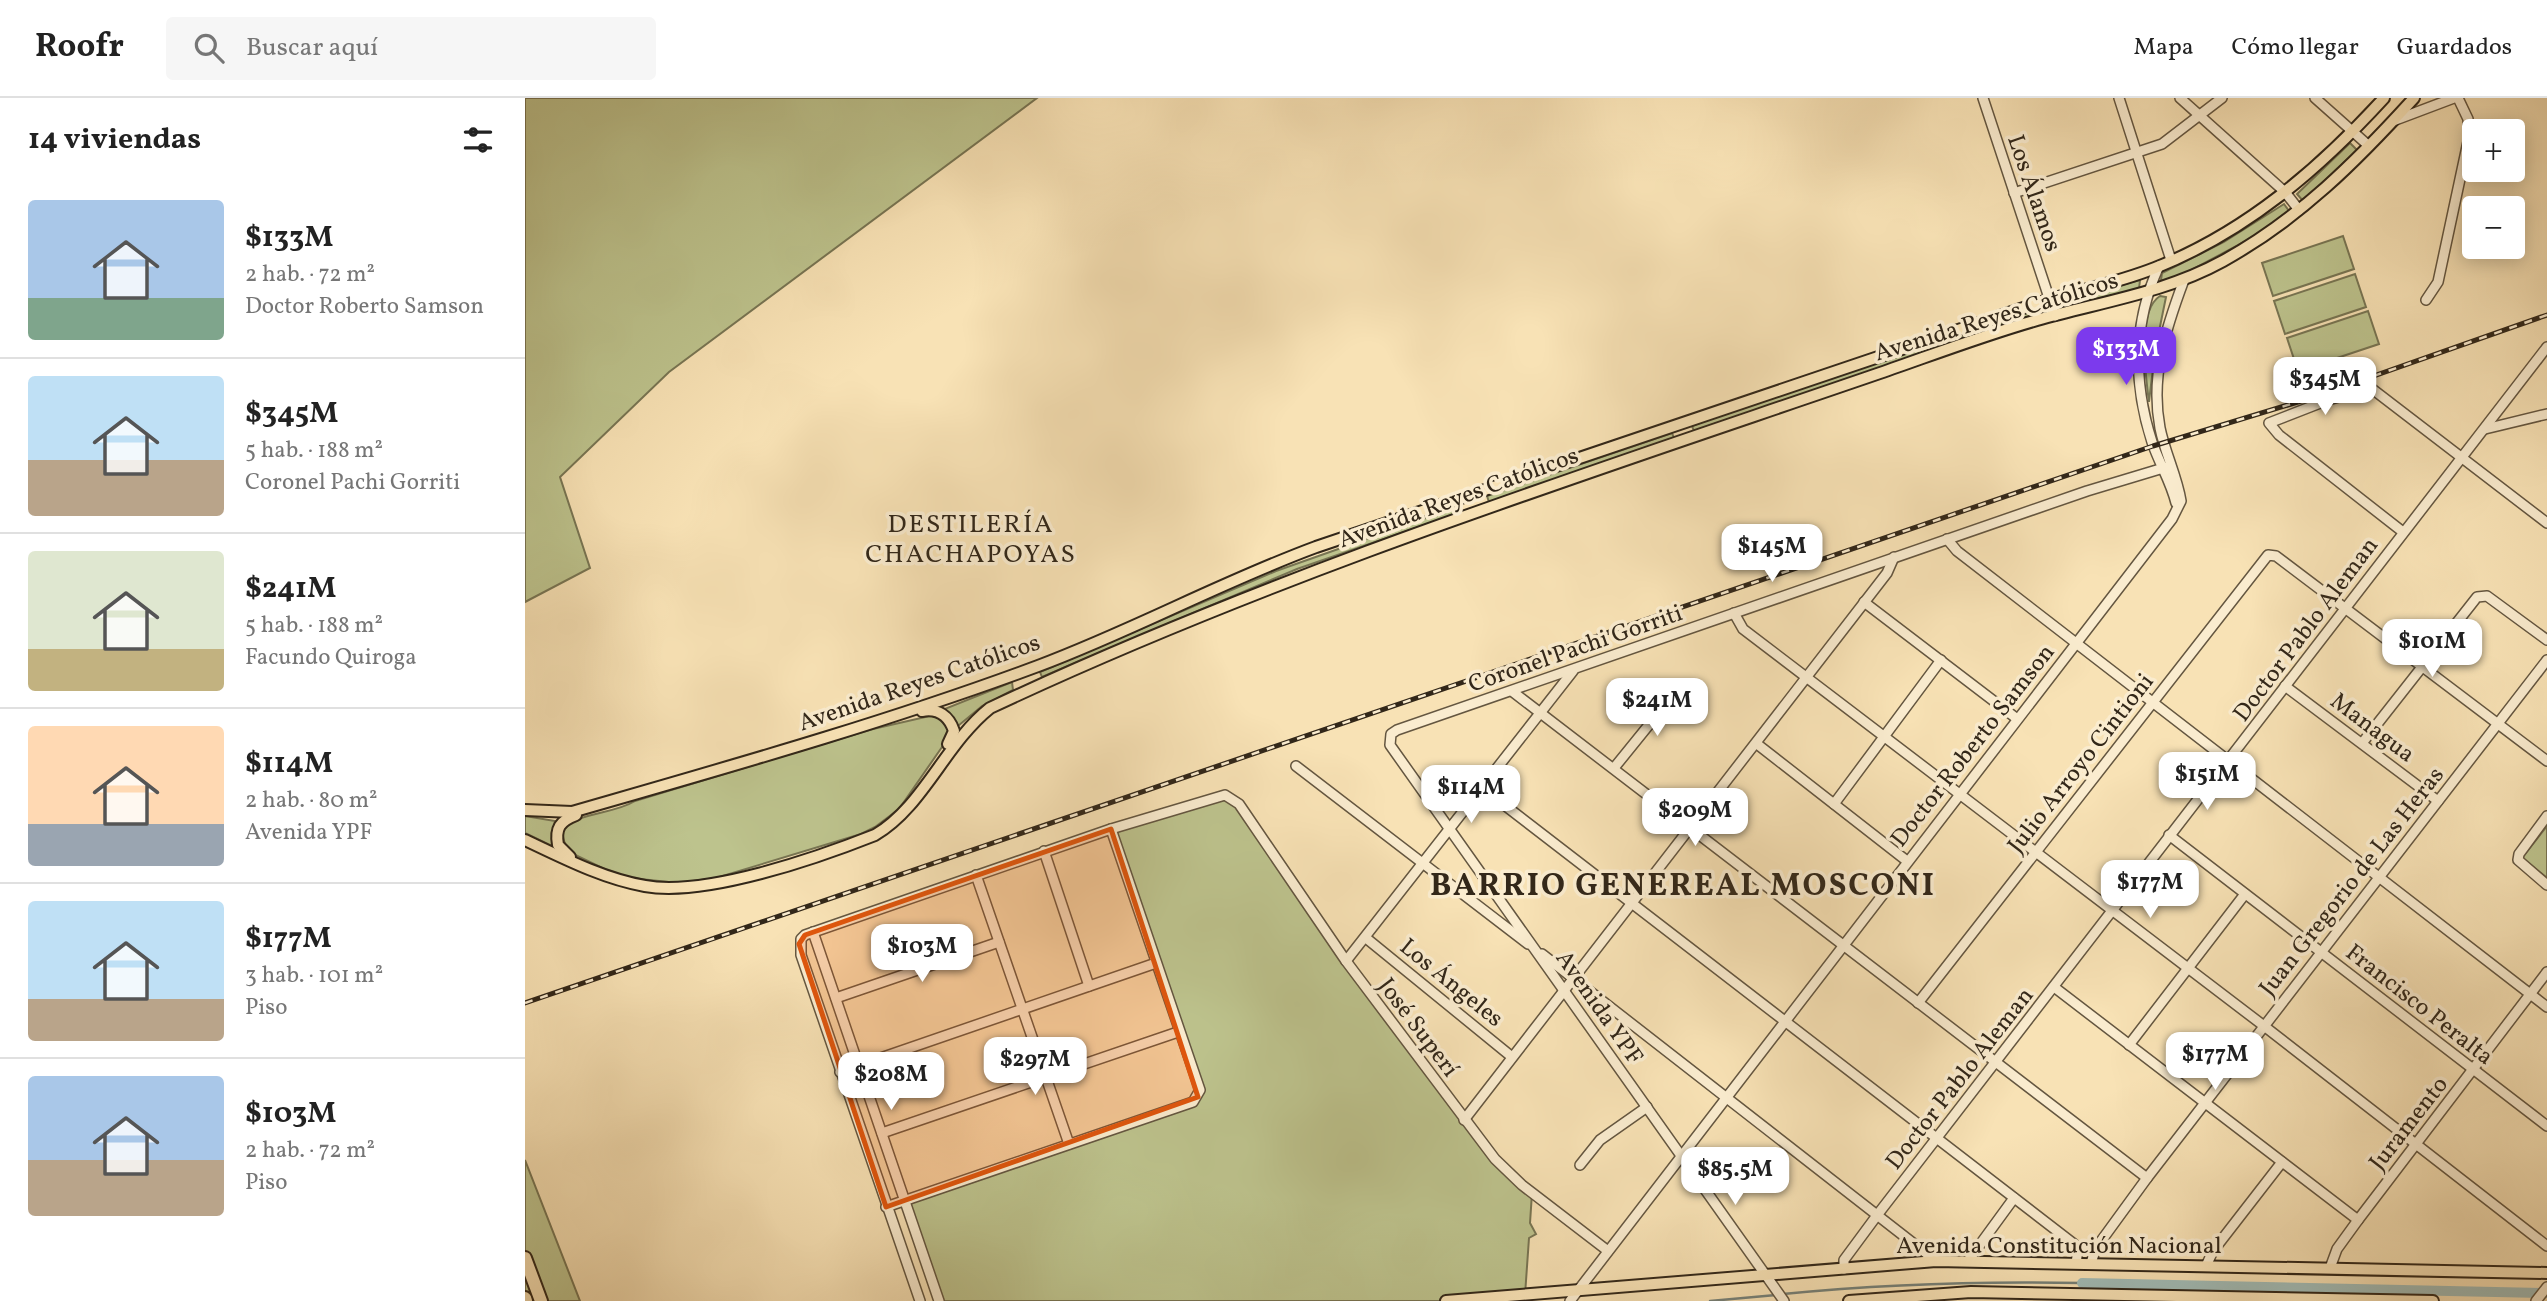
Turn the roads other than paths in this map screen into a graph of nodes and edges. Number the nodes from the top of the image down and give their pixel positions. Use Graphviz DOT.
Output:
graph roads {
  1 [pos="1983,98"];
  2 [pos="2119,98"];
  3 [pos="2180,98"];
  4 [pos="2222,98"];
  5 [pos="2315,98"];
  6 [pos="2384,98"];
  7 [pos="2414,98"];
  8 [pos="2454,98"];
  9 [pos="2200,116"];
  10 [pos="2392,121"];
  11 [pos="2353,131"];
  12 [pos="2369,146"];
  13 [pos="2138,153"];
  14 [pos="2285,192"];
  15 [pos="2014,193"];
  16 [pos="2299,210"];
  17 [pos="2171,260"];
  18 [pos="2159,266"];
  19 [pos="2184,280"];
  20 [pos="2147,291"];
  21 [pos="2051,299"];
  22 [pos="2427,300"];
  23 [pos="2055,316"];
  24 [pos="2547,347"];
  25 [pos="2547,414"];
  26 [pos="2485,429"];
  27 [pos="2463,457"];
  28 [pos="2166,467"];
  29 [pos="2547,523"];
  30 [pos="2403,532"];
  31 [pos="1947,539"];
  32 [pos="1894,557"];
  33 [pos="1864,602"];
  34 [pos="2344,608"];
  35 [pos="1734,613"];
  36 [pos="2547,640"];
  37 [pos="2075,643"];
  38 [pos="1941,660"];
  39 [pos="2547,660"];
  40 [pos="2422,667"];
  41 [pos="1574,669"];
  42 [pos="1806,677"];
  43 [pos="2285,686"];
  44 [pos="1683,690"];
  45 [pos="1513,692"];
  46 [pos="2152,701"];
  47 [pos="1540,711"];
  48 [pos="2017,718"];
  49 [pos="884,720"];
  50 [pos="2498,723"];
  51 [pos="1391,734"];
  52 [pos="1883,735"];
  53 [pos="2363,742"];
  54 [pos="1757,744"];
  55 [pos="2229,761"];
  56 [pos="2547,761"];
  57 [pos="1296,766"];
  58 [pos="1614,768"];
  59 [pos="1481,787"];
  60 [pos="919,791"];
  61 [pos="1960,793"];
  62 [pos="635,795"];
  63 [pos="2438,801"];
  64 [pos="1834,804"];
  65 [pos="525,810"];
  66 [pos="2547,816"];
  67 [pos="1450,828"];
  68 [pos="1111,829"];
  69 [pos="1691,829"];
  70 [pos="2169,835"];
  71 [pos="525,840"];
  72 [pos="1044,851"];
  73 [pos="2036,853"];
  74 [pos="574,860"];
  75 [pos="1907,861"];
  76 [pos="1423,862"];
  77 [pos="977,875"];
  78 [pos="2378,878"];
  79 [pos="2547,885"];
  80 [pos="2245,894"];
  81 [pos="1633,904"];
  82 [pos="2112,910"];
  83 [pos="813,932"];
  84 [pos="1366,937"];
  85 [pos="999,942"];
  86 [pos="1843,946"];
  87 [pos="1535,949"];
  88 [pos="2321,951"];
  89 [pos="1346,961"];
  90 [pos="1156,963"];
  91 [pos="2188,967"];
  92 [pos="2547,972"];
  93 [pos="1574,978"];
  94 [pos="1089,986"];
  95 [pos="2054,987"];
  96 [pos="1564,991"];
  97 [pos="2530,994"];
  98 [pos="836,998"];
  99 [pos="1919,1003"];
  100 [pos="2547,1007"];
  101 [pos="1022,1009"];
  102 [pos="1785,1020"];
  103 [pos="2264,1026"];
  104 [pos="1178,1032"];
  105 [pos="2129,1045"];
  106 [pos="1512,1057"];
  107 [pos="1995,1062"];
  108 [pos="859,1066"];
  109 [pos="2473,1070"];
  110 [pos="840,1072"];
  111 [pos="1046,1077"];
  112 [pos="1725,1096"];
  113 [pos="2206,1103"];
  114 [pos="1647,1108"];
  115 [pos="1464,1120"];
  116 [pos="2547,1126"];
  117 [pos="883,1133"];
  118 [pos="1937,1138"];
  119 [pos="1069,1144"];
  120 [pos="2414,1145"];
  121 [pos="1682,1157"];
  122 [pos="2281,1162"];
  123 [pos="1580,1165"];
  124 [pos="2147,1178"];
  125 [pos="2014,1198"];
  126 [pos="905,1200"];
  127 [pos="886,1207"];
  128 [pos="1878,1214"];
  129 [pos="2358,1220"];
  130 [pos="2547,1246"];
  131 [pos="1608,1251"];
  132 [pos="525,1258"];
  133 [pos="1936,1261"];
  134 [pos="1968,1261"];
  135 [pos="2076,1263"];
  136 [pos="2091,1264"];
  137 [pos="2206,1266"];
  138 [pos="2330,1268"];
  139 [pos="1844,1269"];
  140 [pos="2547,1273"];
  141 [pos="1765,1275"];
  142 [pos="2547,1287"];
  143 [pos="1574,1296"];
  144 [pos="1936,1297"];
  145 [pos="1989,1297"];
  146 [pos="2055,1298"];
  147 [pos="2146,1299"];
  148 [pos="1783,1300"];
  149 [pos="2288,1300"];
  150 [pos="2319,1300"];
  151 [pos="541,1301"];
  152 [pos="920,1301"];
  153 [pos="939,1301"];
  154 [pos="1447,1301"];
  155 [pos="1849,1301"];
  156 [pos="2433,1301"];
  157 [pos="2536,1301"];
  1 -- 15 [label="street, Los Álamos"];
  2 -- 13 [label="street"];
  3 -- 9 [label="street"];
  4 -- 9 [label="street"];
  5 -- 11 [label="street"];
  6 -- 11 [label="main road, Avenida Reyes Católicos"];
  7 -- 10 [label="main road, Avenida Reyes Católicos"];
  8 -- 10 [label="street"];
  8 -- 22 [label="street"];
  9 -- 13 [label="street"];
  9 -- 14 [label="street"];
  10 -- 12 [label="main road, Avenida Reyes Católicos"];
  11 -- 12 [label="street"];
  11 -- 14 [label="main road, Avenida Reyes Católicos"];
  12 -- 16 [label="main road, Avenida Reyes Católicos"];
  13 -- 15 [label="street"];
  13 -- 17 [label="street"];
  14 -- 16 [label="street"];
  14 -- 17 [label="main road, Avenida Reyes Católicos"];
  15 -- 21 [label="street, Los Álamos"];
  16 -- 19 [label="main road, Avenida Reyes Católicos"];
  17 -- 18 [label="main road, Avenida Reyes Católicos"];
  18 -- 20 [label="street, Doctor Roberto Samson"];
  18 -- 21 [label="main road, Avenida Reyes Católicos"];
  19 -- 20 [label="main road, Avenida Reyes Católicos"];
  19 -- 28 [label="street, Doctor Roberto Samson"];
  20 -- 23 [label="main road, Avenida Reyes Católicos"];
  20 -- 28 [label="street, Doctor Roberto Samson"];
  21 -- 23 [label="street, Los Álamos"];
  21 -- 49 [label="main road, Avenida Reyes Católicos"];
  23 -- 60 [label="main road, Avenida Reyes Católicos"];
  24 -- 26 [label="street, Doctor Pablo Aleman"];
  25 -- 26 [label="street"];
  26 -- 27 [label="street, Doctor Pablo Aleman"];
  27 -- 29 [label="street"];
  27 -- 30 [label="street, Doctor Pablo Aleman"];
  27 -- 30 [label="street"];
  28 -- 31 [label="street, Coronel Pachi Gorriti"];
  28 -- 37 [label="street, Doctor Roberto Samson"];
  30 -- 34 [label="street, Doctor Pablo Aleman"];
  31 -- 32 [label="street, Coronel Pachi Gorriti"];
  31 -- 37 [label="street"];
  32 -- 33 [label="street"];
  32 -- 35 [label="street, Coronel Pachi Gorriti"];
  33 -- 38 [label="street"];
  33 -- 42 [label="street"];
  34 -- 40 [label="street"];
  34 -- 43 [label="street, Doctor Pablo Aleman"];
  34 -- 46 [label="street, Julio Arroyo Cintioni"];
  35 -- 41 [label="street, Coronel Pachi Gorriti"];
  35 -- 42 [label="street"];
  36 -- 40 [label="street"];
  37 -- 46 [label="street"];
  37 -- 48 [label="street, Doctor Roberto Samson"];
  38 -- 48 [label="street"];
  38 -- 52 [label="street"];
  39 -- 50 [label="street, Juan Gregorio de Las Heras"];
  40 -- 50 [label="street"];
  40 -- 53 [label="street"];
  41 -- 45 [label="street, Coronel Pachi Gorriti"];
  41 -- 47 [label="street"];
  42 -- 52 [label="street"];
  42 -- 54 [label="street"];
  43 -- 53 [label="street, Managua"];
  43 -- 55 [label="street, Doctor Pablo Aleman"];
  44 -- 58 [label="street"];
  45 -- 47 [label="street"];
  45 -- 51 [label="street, Coronel Pachi Gorriti"];
  46 -- 55 [label="street"];
  46 -- 73 [label="street, Julio Arroyo Cintioni"];
  47 -- 58 [label="street"];
  47 -- 59 [label="street"];
  48 -- 61 [label="street, Doctor Roberto Samson"];
  49 -- 60 [label="main road"];
  49 -- 62 [label="main road, Avenida Reyes Católicos"];
  50 -- 56 [label="street"];
  50 -- 63 [label="street, Juan Gregorio de Las Heras"];
  51 -- 67 [label="street, Avenida YPF"];
  52 -- 61 [label="street"];
  52 -- 64 [label="street"];
  53 -- 63 [label="street, Managua"];
  54 -- 64 [label="street"];
  54 -- 69 [label="street"];
  55 -- 70 [label="street, Doctor Pablo Aleman"];
  55 -- 78 [label="street"];
  57 -- 76 [label="street"];
  58 -- 69 [label="street"];
  59 -- 67 [label="street"];
  59 -- 81 [label="street"];
  60 -- 74 [label="main road, Avenida Reyes Católicos"];
  61 -- 73 [label="street"];
  61 -- 75 [label="street, Doctor Roberto Samson"];
  62 -- 65 [label="main road, Avenida Reyes Católicos"];
  62 -- 74 [label="main road"];
  63 -- 78 [label="street, Juan Gregorio de Las Heras"];
  64 -- 75 [label="street"];
  66 -- 79 [label="street"];
  67 -- 76 [label="street"];
  67 -- 87 [label="street, Avenida YPF"];
  68 -- 72 [label="street"];
  68 -- 89 [label="street, José Superí"];
  68 -- 90 [label="street"];
  69 -- 81 [label="street"];
  69 -- 86 [label="street"];
  70 -- 80 [label="street, Francisco Peralta"];
  70 -- 82 [label="street, Doctor Pablo Aleman"];
  71 -- 74 [label="main road, Avenida Reyes Católicos"];
  72 -- 77 [label="street"];
  72 -- 94 [label="street"];
  73 -- 82 [label="street"];
  73 -- 99 [label="street, Julio Arroyo Cintioni"];
  75 -- 86 [label="street, Doctor Roberto Samson"];
  76 -- 84 [label="street"];
  76 -- 87 [label="street"];
  77 -- 83 [label="street"];
  77 -- 85 [label="street"];
  78 -- 88 [label="street, Juan Gregorio de Las Heras"];
  78 -- 97 [label="street"];
  80 -- 88 [label="street, Francisco Peralta"];
  80 -- 91 [label="street"];
  81 -- 93 [label="street"];
  81 -- 102 [label="street"];
  82 -- 91 [label="street"];
  82 -- 95 [label="street, Doctor Pablo Aleman"];
  83 -- 98 [label="street"];
  83 -- 110 [label="street"];
  84 -- 89 [label="street"];
  84 -- 106 [label="street, Los Ángeles"];
  85 -- 98 [label="street"];
  85 -- 101 [label="street"];
  86 -- 99 [label="street"];
  86 -- 102 [label="street, Doctor Roberto Samson"];
  87 -- 93 [label="street"];
  87 -- 96 [label="street, Avenida YPF"];
  88 -- 103 [label="street, Juan Gregorio de Las Heras"];
  88 -- 109 [label="street, Francisco Peralta"];
  89 -- 115 [label="street, José Superí"];
  90 -- 94 [label="street"];
  90 -- 104 [label="street"];
  91 -- 103 [label="street"];
  91 -- 105 [label="street"];
  92 -- 97 [label="street, Juramento"];
  93 -- 96 [label="street"];
  93 -- 112 [label="street"];
  94 -- 101 [label="street"];
  95 -- 105 [label="street"];
  95 -- 107 [label="street, Doctor Pablo Aleman"];
  96 -- 106 [label="street"];
  96 -- 114 [label="street, Avenida YPF"];
  97 -- 100 [label="street"];
  97 -- 109 [label="street, Juramento"];
  98 -- 108 [label="street"];
  99 -- 107 [label="street"];
  101 -- 108 [label="street"];
  101 -- 111 [label="street"];
  102 -- 112 [label="street, Doctor Roberto Samson"];
  102 -- 118 [label="street"];
  103 -- 113 [label="street, Juan Gregorio de Las Heras"];
  103 -- 120 [label="street"];
  104 -- 111 [label="street"];
  104 -- 119 [label="street"];
  105 -- 113 [label="street"];
  106 -- 115 [label="street"];
  107 -- 118 [label="street, Doctor Pablo Aleman"];
  107 -- 124 [label="street"];
  108 -- 110 [label="street"];
  108 -- 117 [label="street"];
  109 -- 116 [label="street, Francisco Peralta"];
  109 -- 120 [label="street, Juramento"];
  110 -- 127 [label="street"];
  111 -- 117 [label="street"];
  111 -- 119 [label="street"];
  112 -- 121 [label="street, Doctor Roberto Samson"];
  112 -- 128 [label="street"];
  113 -- 122 [label="street"];
  113 -- 124 [label="street, Juan Gregorio de Las Heras"];
  114 -- 121 [label="street, Avenida YPF"];
  114 -- 123 [label="street"];
  115 -- 131 [label="street, José Superí"];
  117 -- 126 [label="street"];
  118 -- 125 [label="street"];
  118 -- 128 [label="street, Doctor Pablo Aleman"];
  119 -- 126 [label="street"];
  120 -- 129 [label="street, Juramento"];
  120 -- 130 [label="street"];
  121 -- 131 [label="street, Doctor Roberto Samson"];
  121 -- 141 [label="street, Avenida YPF"];
  122 -- 129 [label="street"];
  122 -- 137 [label="street"];
  124 -- 136 [label="street, Juan Gregorio de Las Heras"];
  125 -- 134 [label="street"];
  125 -- 135 [label="street"];
  126 -- 127 [label="street"];
  126 -- 153 [label="street"];
  127 -- 152 [label="street"];
  128 -- 133 [label="street"];
  128 -- 139 [label="street, Doctor Pablo Aleman"];
  129 -- 138 [label="street, Juramento"];
  131 -- 143 [label="street, Doctor Roberto Samson"];
  132 -- 151 [label="highway"];
  133 -- 134 [label="main road, Avenida Constitución Nacional"];
  133 -- 139 [label="main road, Avenida Constitución Nacional"];
  134 -- 135 [label="main road, Avenida Constitución Nacional"];
  135 -- 136 [label="main road, Avenida Constitución Nacional"];
  136 -- 137 [label="main road, Avenida Constitución Nacional"];
  137 -- 138 [label="main road, Avenida Constitución Nacional"];
  138 -- 140 [label="main road, Avenida Constitución Nacional"];
  139 -- 141 [label="main road, Avenida Constitución Nacional"];
  141 -- 143 [label="main road, Avenida Constitución Nacional"];
  141 -- 148 [label="street, Avenida YPF"];
  142 -- 157 [label="street"];
  143 -- 154 [label="main road, Avenida Constitución Nacional"];
  144 -- 145 [label="main road, Avenida Constitución Nacional"];
  144 -- 155 [label="main road, Avenida Constitución Nacional"];
  145 -- 146 [label="main road, Avenida Constitución Nacional"];
  146 -- 147 [label="main road, Avenida Constitución Nacional"];
  147 -- 149 [label="main road, Avenida Constitución Nacional"];
  149 -- 150 [label="main road, Avenida Constitución Nacional"];
  150 -- 156 [label="main road, Avenida Constitución Nacional"];
}
